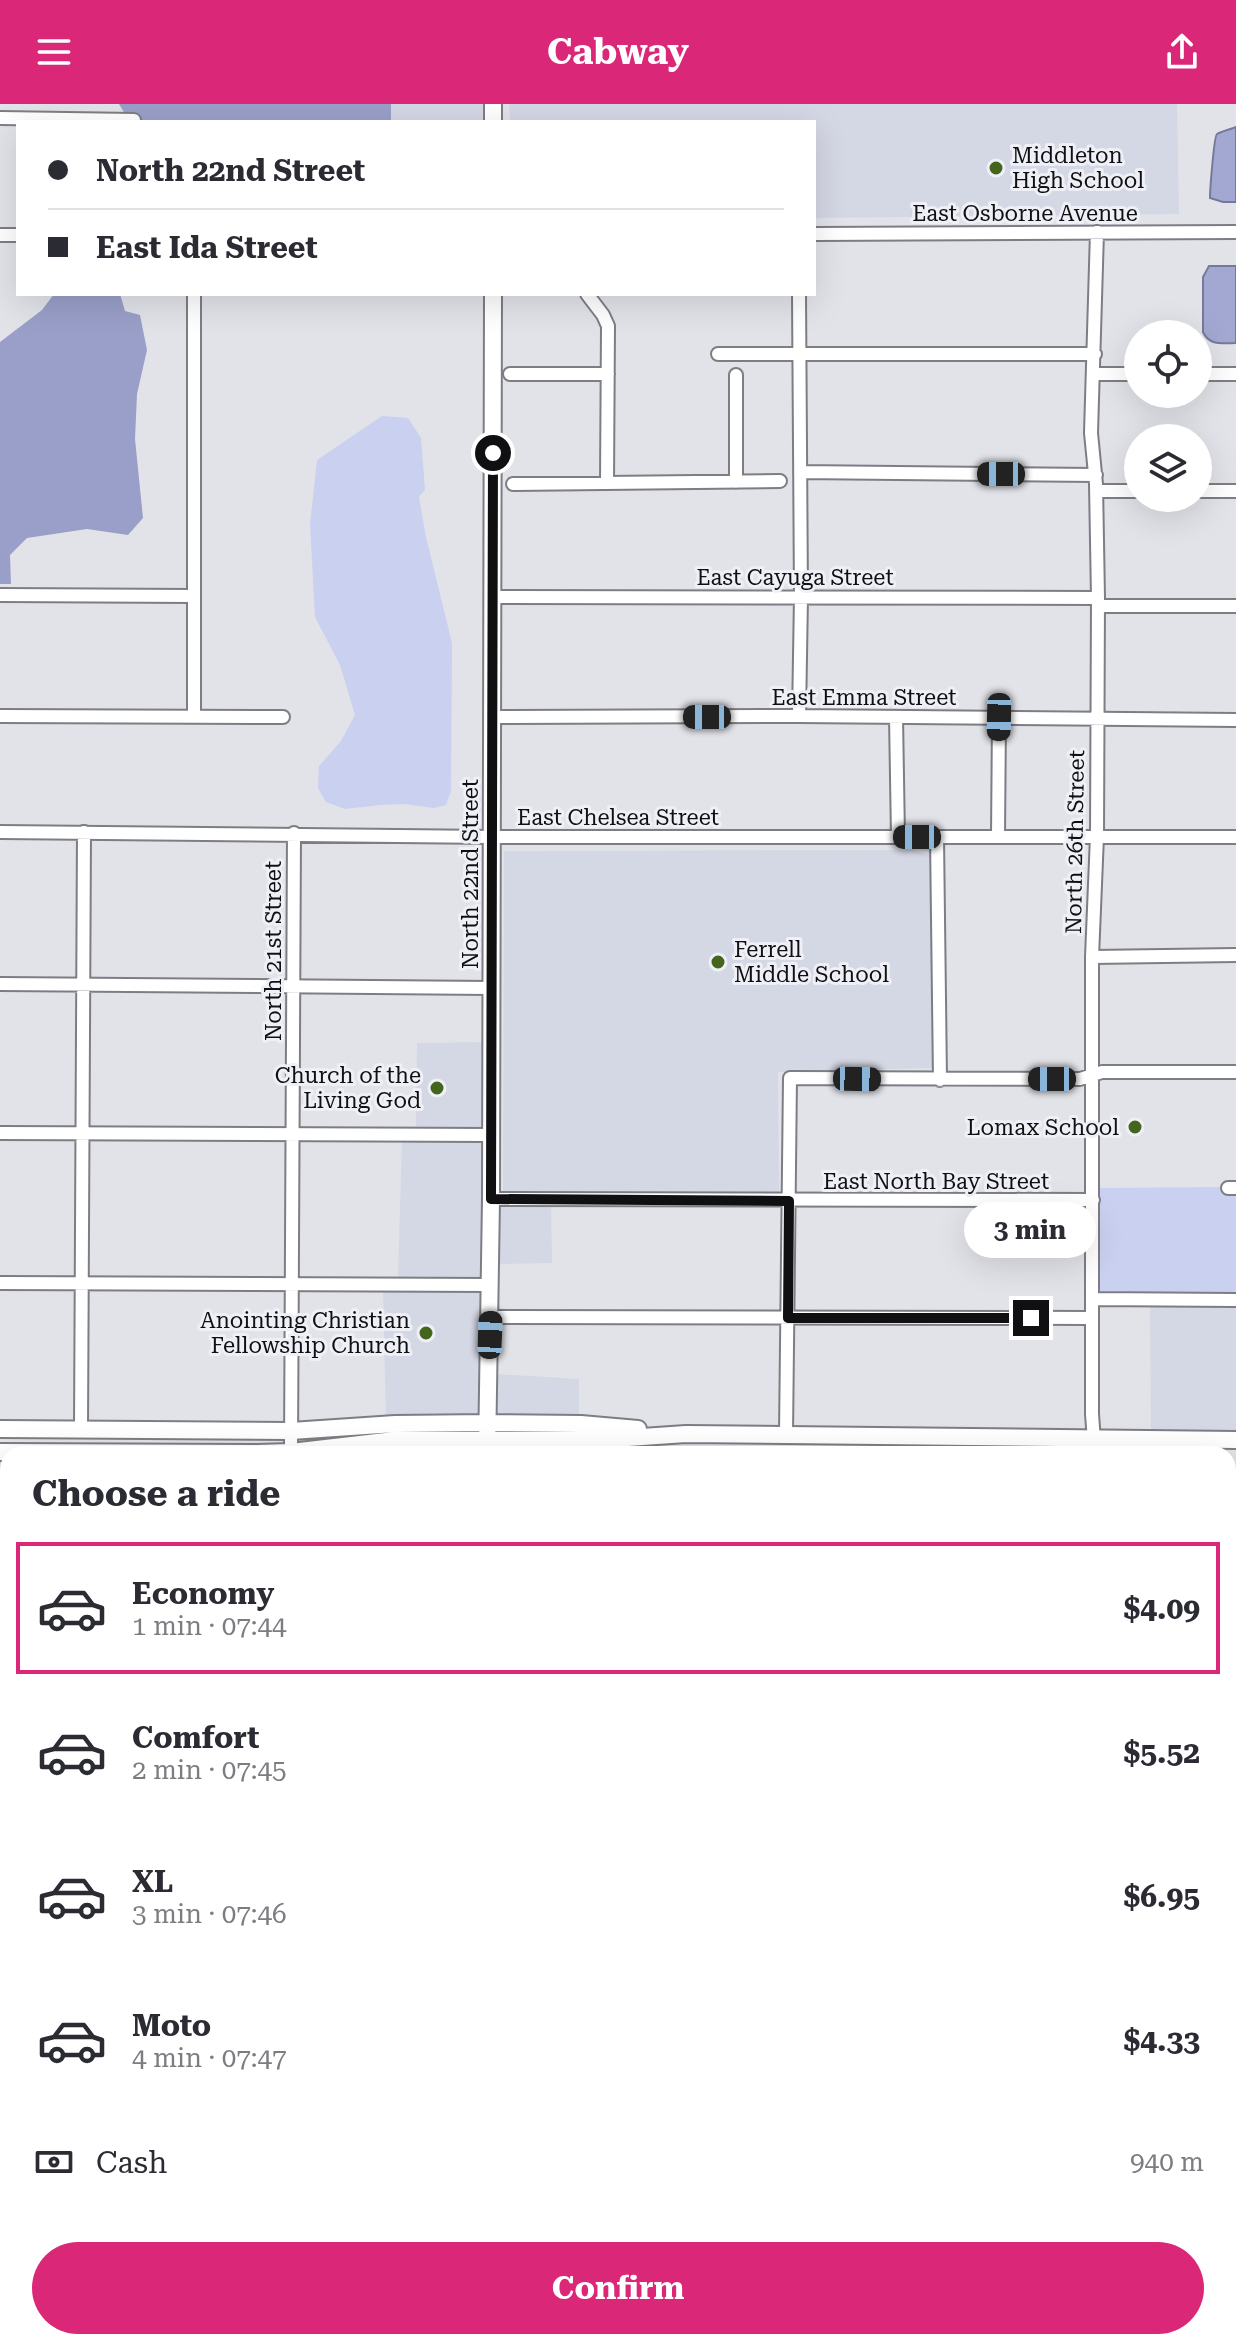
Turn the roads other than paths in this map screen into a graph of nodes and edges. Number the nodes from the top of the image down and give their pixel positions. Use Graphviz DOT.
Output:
graph roads {
  1 [pos="0,118"];
  2 [pos="134,120"];
  3 [pos="1097,232"];
  4 [pos="1236,232"];
  5 [pos="816,234"];
  6 [pos="194,296"];
  7 [pos="493,296"];
  8 [pos="589,296"];
  9 [pos="799,296"];
  10 [pos="799,353"];
  11 [pos="718,354"];
  12 [pos="1095,354"];
  13 [pos="510,374"];
  14 [pos="608,374"];
  15 [pos="1094,374"];
  16 [pos="1124,374"];
  17 [pos="1212,374"];
  18 [pos="1236,374"];
  19 [pos="736,375"];
  20 [pos="800,472"];
  21 [pos="1096,475"];
  22 [pos="780,481"];
  23 [pos="736,482"];
  24 [pos="607,483"];
  25 [pos="513,484"];
  26 [pos="1096,491"];
  27 [pos="1124,491"];
  28 [pos="1212,491"];
  29 [pos="1236,491"];
  30 [pos="0,595"];
  31 [pos="193,596"];
  32 [pos="493,597"];
  33 [pos="801,597"];
  34 [pos="1098,602"];
  35 [pos="1236,606"];
  36 [pos="0,716"];
  37 [pos="194,716"];
  38 [pos="799,716"];
  39 [pos="283,717"];
  40 [pos="492,717"];
  41 [pos="896,717"];
  42 [pos="999,717"];
  43 [pos="1097,718"];
  44 [pos="1236,720"];
  45 [pos="0,832"];
  46 [pos="84,832"];
  47 [pos="294,833"];
  48 [pos="1097,836"];
  49 [pos="492,837"];
  50 [pos="898,837"];
  51 [pos="937,837"];
  52 [pos="998,837"];
  53 [pos="1236,837"];
  54 [pos="1236,955"];
  55 [pos="1092,957"];
  56 [pos="0,984"];
  57 [pos="84,985"];
  58 [pos="293,985"];
  59 [pos="491,988"];
  60 [pos="1236,1072"];
  61 [pos="1093,1075"];
  62 [pos="940,1080"];
  63 [pos="0,1133"];
  64 [pos="83,1134"];
  65 [pos="292,1134"];
  66 [pos="491,1135"];
  67 [pos="491,1199"];
  68 [pos="1093,1200"];
  69 [pos="789,1201"];
  70 [pos="0,1283"];
  71 [pos="83,1283"];
  72 [pos="292,1283"];
  73 [pos="490,1285"];
  74 [pos="1092,1299"];
  75 [pos="1236,1300"];
  76 [pos="490,1317"];
  77 [pos="788,1318"];
  78 [pos="1092,1318"];
  79 [pos="487,1423"];
  80 [pos="0,1429"];
  81 [pos="81,1430"];
  82 [pos="145,1431"];
  83 [pos="291,1431"];
  84 [pos="202,1432"];
  85 [pos="686,1434"];
  86 [pos="786,1434"];
  87 [pos="1236,1440"];
  88 [pos="85,1446"];
  89 [pos="201,1446"];
  90 [pos="291,1446"];
  91 [pos="343,1446"];
  92 [pos="474,1446"];
  93 [pos="487,1446"];
  94 [pos="503,1446"];
  95 [pos="1095,1446"];
  1 -- 2 [label="street"];
  3 -- 4 [label="street, East Osborne Avenue"];
  3 -- 5 [label="street, East Osborne Avenue"];
  3 -- 12 [label="street, North 26th Street"];
  6 -- 31 [label="street"];
  7 -- 32 [label="main road, North 22nd Street"];
  8 -- 14 [label="street"];
  9 -- 10 [label="street"];
  10 -- 11 [label="street"];
  10 -- 12 [label="street"];
  10 -- 20 [label="street"];
  12 -- 15 [label="street, North 26th Street"];
  13 -- 14 [label="street"];
  14 -- 24 [label="street"];
  15 -- 16 [label="street"];
  15 -- 21 [label="street, North 26th Street"];
  17 -- 18 [label="street"];
  19 -- 23 [label="street"];
  20 -- 21 [label="street"];
  20 -- 33 [label="street"];
  21 -- 26 [label="street, North 26th Street"];
  22 -- 23 [label="street"];
  23 -- 24 [label="street"];
  24 -- 25 [label="street"];
  26 -- 27 [label="street"];
  26 -- 34 [label="street, North 26th Street"];
  28 -- 29 [label="street"];
  30 -- 31 [label="street"];
  31 -- 37 [label="street"];
  32 -- 33 [label="street, East Cayuga Street"];
  32 -- 40 [label="main road, North 22nd Street"];
  33 -- 34 [label="street, East Cayuga Street"];
  33 -- 38 [label="street"];
  34 -- 35 [label="street, East Cayuga Street"];
  34 -- 43 [label="street, North 26th Street"];
  36 -- 37 [label="street"];
  37 -- 39 [label="street"];
  38 -- 40 [label="street, East Emma Street"];
  38 -- 41 [label="street, East Emma Street"];
  40 -- 49 [label="main road, North 22nd Street"];
  41 -- 42 [label="street, East Emma Street"];
  41 -- 50 [label="street"];
  42 -- 43 [label="street, East Emma Street"];
  42 -- 52 [label="street"];
  43 -- 44 [label="street, East Emma Street"];
  43 -- 48 [label="street, North 26th Street"];
  45 -- 46 [label="street, East Chelsea Street"];
  46 -- 47 [label="street, East Chelsea Street"];
  46 -- 57 [label="street"];
  47 -- 49 [label="street, East Chelsea Street"];
  47 -- 58 [label="street, North 21st Street"];
  48 -- 52 [label="street, East Chelsea Street"];
  48 -- 53 [label="street, East Chelsea Street"];
  48 -- 55 [label="street, North 26th Street"];
  49 -- 50 [label="street, East Chelsea Street"];
  49 -- 59 [label="main road, North 22nd Street"];
  50 -- 51 [label="street, East Chelsea Street"];
  51 -- 52 [label="street, East Chelsea Street"];
  51 -- 62 [label="street"];
  54 -- 55 [label="street"];
  55 -- 61 [label="street, North 26th Street"];
  56 -- 57 [label="street"];
  57 -- 58 [label="street"];
  57 -- 64 [label="street"];
  58 -- 59 [label="street"];
  58 -- 65 [label="street, North 21st Street"];
  59 -- 66 [label="main road, North 22nd Street"];
  60 -- 61 [label="street"];
  61 -- 62 [label="street"];
  61 -- 68 [label="street, North 26th Street"];
  62 -- 69 [label="street"];
  63 -- 64 [label="street"];
  64 -- 65 [label="street"];
  64 -- 71 [label="street"];
  65 -- 66 [label="street"];
  65 -- 72 [label="street, North 21st Street"];
  66 -- 67 [label="main road, North 22nd Street"];
  67 -- 69 [label="street, East North Bay Street"];
  67 -- 73 [label="main road, North 22nd Street"];
  68 -- 69 [label="street, East North Bay Street"];
  68 -- 74 [label="street, North 26th Street"];
  69 -- 77 [label="street"];
  70 -- 71 [label="street"];
  71 -- 72 [label="street"];
  71 -- 81 [label="street"];
  72 -- 73 [label="street"];
  72 -- 83 [label="street, North 21st Street"];
  73 -- 76 [label="main road, North 22nd Street"];
  74 -- 75 [label="street"];
  74 -- 78 [label="street, North 26th Street"];
  76 -- 77 [label="street"];
  76 -- 79 [label="main road, North 22nd Street"];
  77 -- 78 [label="street"];
  77 -- 86 [label="street"];
  78 -- 95 [label="street, North 26th Street"];
  79 -- 83 [label="main road"];
  79 -- 85 [label="main road"];
  79 -- 93 [label="main road, North 22nd Street"];
  80 -- 81 [label="main road"];
  81 -- 82 [label="main road"];
  82 -- 84 [label="main road"];
  82 -- 88 [label="main road"];
  83 -- 84 [label="main road"];
  83 -- 90 [label="street, North 21st Street"];
  84 -- 89 [label="street"];
  85 -- 86 [label="main road"];
  85 -- 94 [label="main road"];
  86 -- 95 [label="main road"];
  87 -- 95 [label="main road"];
  91 -- 92 [label="main road"];
}
